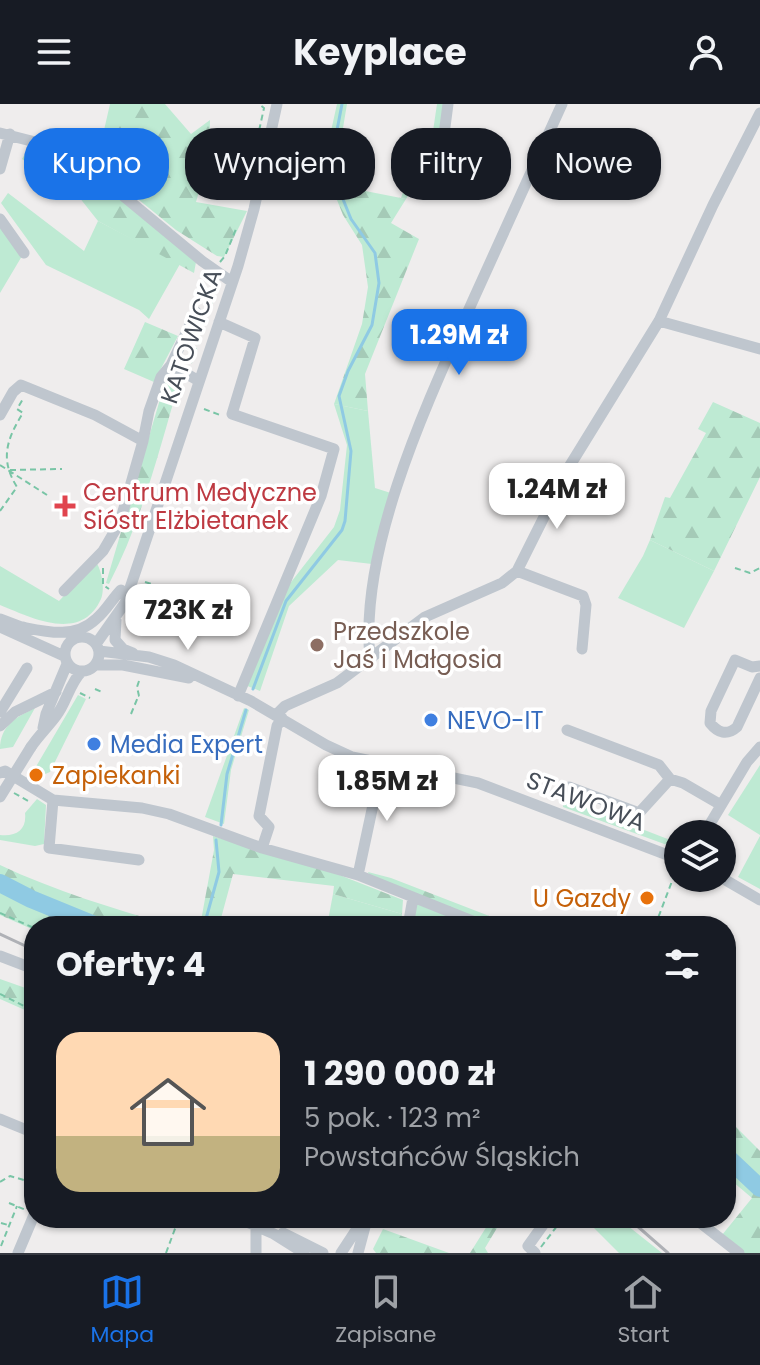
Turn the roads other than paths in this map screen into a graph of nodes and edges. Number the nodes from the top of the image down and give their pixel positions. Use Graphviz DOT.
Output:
graph roads {
  1 [pos="276,104"];
  2 [pos="448,104"];
  3 [pos="562,104"];
  4 [pos="760,113"];
  5 [pos="445,128"];
  6 [pos="5,134"];
  7 [pos="0,169"];
  8 [pos="0,219"];
  9 [pos="24,253"];
  10 [pos="232,282"];
  11 [pos="196,312"];
  12 [pos="659,321"];
  13 [pos="219,322"];
  14 [pos="760,349"];
  15 [pos="171,365"];
  16 [pos="199,381"];
  17 [pos="0,415"];
  18 [pos="143,441"];
  19 [pos="517,571"];
  20 [pos="132,577"];
  21 [pos="116,590"];
  22 [pos="64,591"];
  23 [pos="118,616"];
  24 [pos="0,619"];
  25 [pos="0,627"];
  26 [pos="22,627"];
  27 [pos="94,644"];
  28 [pos="582,649"];
  29 [pos="66,655"];
  30 [pos="149,657"];
  31 [pos="370,657"];
  32 [pos="95,665"];
  33 [pos="123,665"];
  34 [pos="760,666"];
  35 [pos="27,668"];
  36 [pos="82,671"];
  37 [pos="760,678"];
  38 [pos="212,684"];
  39 [pos="62,696"];
  40 [pos="238,696"];
  41 [pos="0,712"];
  42 [pos="279,716"];
  43 [pos="0,726"];
  44 [pos="567,730"];
  45 [pos="760,747"];
  46 [pos="382,763"];
  47 [pos="2,771"];
  48 [pos="670,779"];
  49 [pos="569,787"];
  50 [pos="0,797"];
  51 [pos="53,800"];
  52 [pos="560,800"];
  53 [pos="721,805"];
  54 [pos="559,814"];
  55 [pos="712,820"];
  56 [pos="262,848"];
  57 [pos="664,854"];
  58 [pos="139,860"];
  59 [pos="358,875"];
  60 [pos="736,886"];
  61 [pos="413,898"];
  62 [pos="760,900"];
  63 [pos="410,916"];
  64 [pos="459,916"];
  65 [pos="0,956"];
  66 [pos="24,965"];
  67 [pos="0,1119"];
  68 [pos="24,1129"];
  69 [pos="27,1228"];
  70 [pos="256,1228"];
  71 [pos="261,1228"];
  72 [pos="266,1228"];
  73 [pos="359,1228"];
  74 [pos="364,1228"];
  75 [pos="541,1228"];
  76 [pos="707,1228"];
  77 [pos="18,1253"];
  78 [pos="256,1253"];
  79 [pos="304,1253"];
  80 [pos="326,1253"];
  81 [pos="341,1253"];
  82 [pos="358,1253"];
  83 [pos="535,1253"];
  84 [pos="739,1253"];
  1 -- 10 [label="street, KATOWICKA"];
  2 -- 5 [label="street"];
  3 -- 31 [label="street"];
  4 -- 12 [label="street"];
  6 -- 7 [label="street"];
  6 -- 10 [label="street"];
  8 -- 9 [label="street"];
  10 -- 13 [label="street, KATOWICKA"];
  11 -- 15 [label="street"];
  12 -- 14 [label="street"];
  12 -- 19 [label="street"];
  13 -- 16 [label="street, KATOWICKA"];
  13 -- 40 [label="street"];
  15 -- 16 [label="street"];
  15 -- 18 [label="street"];
  16 -- 20 [label="street, KATOWICKA"];
  17 -- 18 [label="street"];
  18 -- 22 [label="street"];
  19 -- 28 [label="street"];
  19 -- 31 [label="street"];
  20 -- 21 [label="street, KATOWICKA"];
  20 -- 23 [label="street, KATOWICKA"];
  21 -- 26 [label="street"];
  21 -- 27 [label="street, KATOWICKA"];
  23 -- 27 [label="street, KATOWICKA"];
  23 -- 30 [label="street"];
  24 -- 26 [label="street"];
  25 -- 29 [label="street"];
  26 -- 29 [label="street"];
  27 -- 29 [label="street"];
  27 -- 30 [label="street, STAWOWA"];
  27 -- 32 [label="street"];
  29 -- 36 [label="street"];
  29 -- 39 [label="street"];
  30 -- 38 [label="street, STAWOWA"];
  31 -- 42 [label="street"];
  32 -- 33 [label="street, STAWOWA"];
  32 -- 36 [label="street"];
  33 -- 38 [label="street, STAWOWA"];
  33 -- 39 [label="street"];
  34 -- 37 [label="street"];
  35 -- 41 [label="street"];
  36 -- 39 [label="street"];
  38 -- 40 [label="street, STAWOWA"];
  39 -- 43 [label="street"];
  39 -- 50 [label="street, bridge"];
  40 -- 42 [label="street, STAWOWA"];
  42 -- 46 [label="street, STAWOWA"];
  42 -- 56 [label="street"];
  44 -- 48 [label="street"];
  45 -- 53 [label="street"];
  46 -- 54 [label="street, STAWOWA"];
  46 -- 59 [label="street"];
  47 -- 51 [label="street"];
  48 -- 49 [label="street, STAWOWA"];
  48 -- 53 [label="street"];
  51 -- 56 [label="street"];
  51 -- 58 [label="street"];
  52 -- 54 [label="street"];
  53 -- 55 [label="street"];
  54 -- 57 [label="street, STAWOWA"];
  56 -- 59 [label="street"];
  59 -- 61 [label="street"];
  60 -- 62 [label="street"];
  61 -- 63 [label="street"];
  61 -- 64 [label="street"];
  65 -- 66 [label="street"];
  67 -- 68 [label="street"];
  69 -- 77 [label="street"];
  70 -- 78 [label="street"];
  71 -- 79 [label="street"];
  72 -- 80 [label="street"];
  73 -- 81 [label="street"];
  74 -- 82 [label="street"];
  75 -- 83 [label="street"];
  76 -- 84 [label="street"];
}
